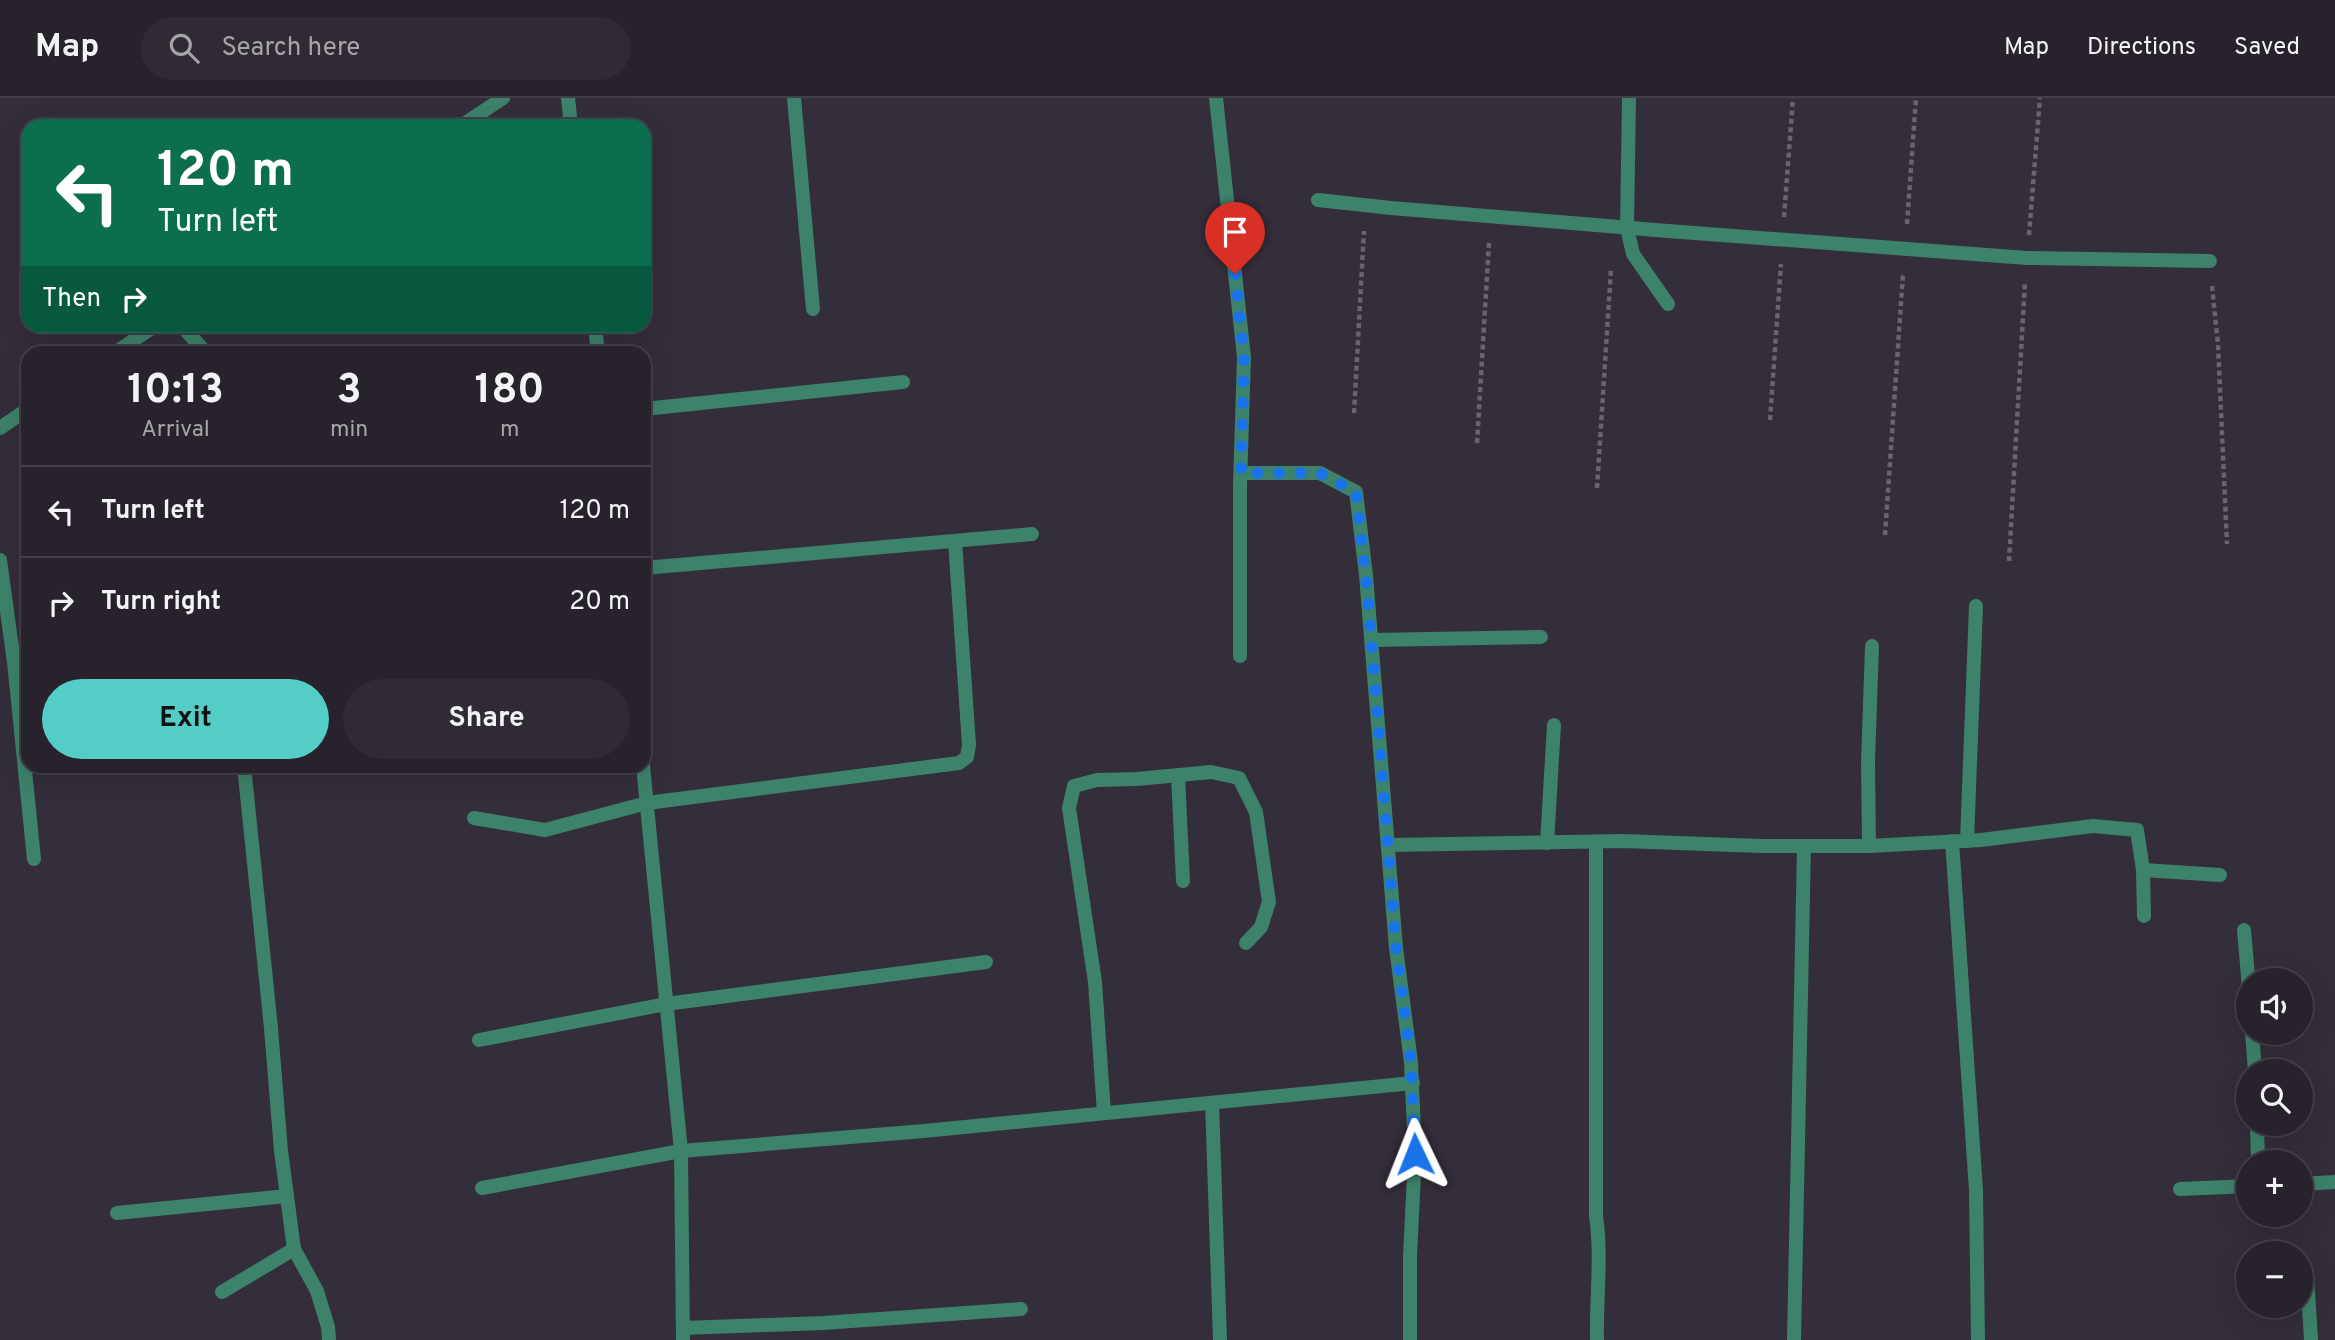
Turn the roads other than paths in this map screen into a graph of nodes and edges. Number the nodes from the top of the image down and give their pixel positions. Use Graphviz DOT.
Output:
graph roads {
  1 [pos="503,98"];
  2 [pos="568,98"];
  3 [pos="794,98"];
  4 [pos="1216,98"];
  5 [pos="1629,98"];
  6 [pos="472,119"];
  7 [pos="570,119"];
  8 [pos="1318,200"];
  9 [pos="1620,227"];
  10 [pos="2210,261"];
  11 [pos="1668,304"];
  12 [pos="813,309"];
  13 [pos="144,333"];
  14 [pos="125,346"];
  15 [pos="902,382"];
  16 [pos="651,409"];
  17 [pos="21,414"];
  18 [pos="0,428"];
  19 [pos="1241,473"];
  20 [pos="1032,534"];
  21 [pos="955,541"];
  22 [pos="0,560"];
  23 [pos="651,567"];
  24 [pos="1976,606"];
  25 [pos="1541,637"];
  26 [pos="1372,640"];
  27 [pos="1872,646"];
  28 [pos="1240,656"];
  29 [pos="1554,725"];
  30 [pos="21,731"];
  31 [pos="25,773"];
  32 [pos="245,773"];
  33 [pos="644,773"];
  34 [pos="1178,775"];
  35 [pos="646,803"];
  36 [pos="474,818"];
  37 [pos="1959,841"];
  38 [pos="1596,842"];
  39 [pos="1546,843"];
  40 [pos="1388,845"];
  41 [pos="1804,846"];
  42 [pos="1870,846"];
  43 [pos="34,859"];
  44 [pos="2143,870"];
  45 [pos="2221,876"];
  46 [pos="1183,881"];
  47 [pos="2144,916"];
  48 [pos="2245,930"];
  49 [pos="1246,943"];
  50 [pos="986,962"];
  51 [pos="2248,968"];
  52 [pos="666,1004"];
  53 [pos="478,1040"];
  54 [pos="1413,1083"];
  55 [pos="1212,1103"];
  56 [pos="1104,1113"];
  57 [pos="681,1151"];
  58 [pos="2335,1182"];
  59 [pos="2313,1183"];
  60 [pos="2236,1187"];
  61 [pos="482,1188"];
  62 [pos="2180,1189"];
  63 [pos="287,1196"];
  64 [pos="117,1213"];
  65 [pos="294,1248"];
  66 [pos="222,1292"];
  67 [pos="1021,1308"];
  68 [pos="2310,1318"];
  69 [pos="683,1334"];
  70 [pos="329,1340"];
  71 [pos="1220,1340"];
  72 [pos="1410,1340"];
  73 [pos="1597,1340"];
  74 [pos="1794,1340"];
  75 [pos="1978,1340"];
  76 [pos="2311,1340"];
  1 -- 6 [label="street"];
  2 -- 7 [label="street"];
  3 -- 12 [label="street"];
  4 -- 19 [label="street"];
  5 -- 9 [label="street"];
  8 -- 9 [label="street"];
  9 -- 10 [label="street"];
  9 -- 11 [label="street"];
  13 -- 14 [label="street"];
  15 -- 16 [label="street"];
  17 -- 18 [label="street"];
  19 -- 26 [label="street"];
  19 -- 28 [label="street"];
  20 -- 21 [label="street"];
  21 -- 23 [label="street"];
  21 -- 35 [label="street"];
  22 -- 30 [label="street"];
  24 -- 37 [label="street"];
  25 -- 26 [label="street"];
  26 -- 40 [label="street"];
  27 -- 42 [label="street"];
  29 -- 39 [label="street"];
  31 -- 43 [label="street"];
  32 -- 63 [label="street"];
  33 -- 35 [label="street"];
  34 -- 46 [label="street"];
  34 -- 49 [label="street"];
  34 -- 56 [label="street"];
  35 -- 36 [label="street"];
  35 -- 52 [label="street"];
  37 -- 42 [label="street"];
  37 -- 44 [label="street"];
  37 -- 75 [label="street"];
  38 -- 39 [label="street"];
  38 -- 41 [label="street"];
  38 -- 73 [label="street"];
  39 -- 40 [label="street"];
  40 -- 54 [label="street"];
  41 -- 42 [label="street"];
  41 -- 74 [label="street"];
  44 -- 45 [label="street"];
  44 -- 47 [label="street"];
  48 -- 51 [label="street"];
  50 -- 52 [label="street"];
  52 -- 53 [label="street"];
  52 -- 57 [label="street"];
  54 -- 55 [label="street"];
  54 -- 72 [label="street"];
  55 -- 56 [label="street"];
  55 -- 71 [label="street"];
  56 -- 57 [label="street"];
  57 -- 61 [label="street"];
  57 -- 69 [label="street"];
  58 -- 59 [label="street"];
  60 -- 62 [label="street"];
  63 -- 64 [label="street"];
  63 -- 65 [label="street"];
  65 -- 66 [label="street"];
  65 -- 70 [label="street"];
  67 -- 69 [label="street"];
  68 -- 76 [label="street"];
}
